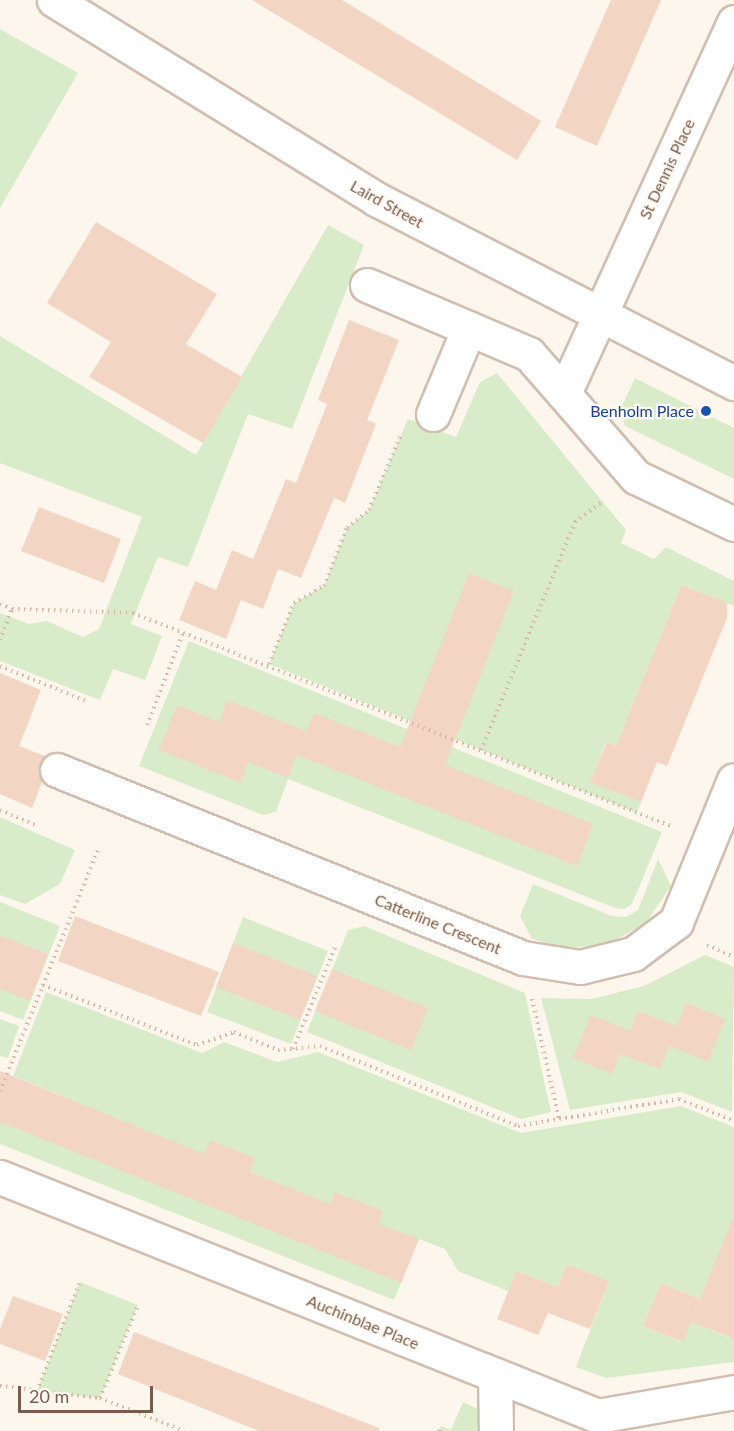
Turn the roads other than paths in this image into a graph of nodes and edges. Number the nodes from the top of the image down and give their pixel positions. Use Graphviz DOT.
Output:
graph roads {
  1 [pos="54,0"];
  2 [pos="734,22"];
  3 [pos="367,285"];
  4 [pos="599,316"];
  5 [pos="469,328"];
  6 [pos="734,383"];
  7 [pos="564,394"];
  8 [pos="433,414"];
  9 [pos="734,524"];
  10 [pos="57,770"];
  11 [pos="734,780"];
  12 [pos="0,1177"];
  13 [pos="495,1375"];
  14 [pos="734,1392"];
  15 [pos="496,1431"];
  1 -- 4 [label="street, Laird Street"];
  2 -- 4 [label="street, St Dennis Place"];
  3 -- 5 [label="street"];
  4 -- 6 [label="street, Laird Street"];
  4 -- 7 [label="street"];
  5 -- 7 [label="street"];
  5 -- 8 [label="street"];
  7 -- 9 [label="street"];
  10 -- 11 [label="street, Catterline Crescent"];
  12 -- 13 [label="street, Auchinblae Place"];
  13 -- 14 [label="street, Auchinblae Place"];
  13 -- 15 [label="street"];
}
